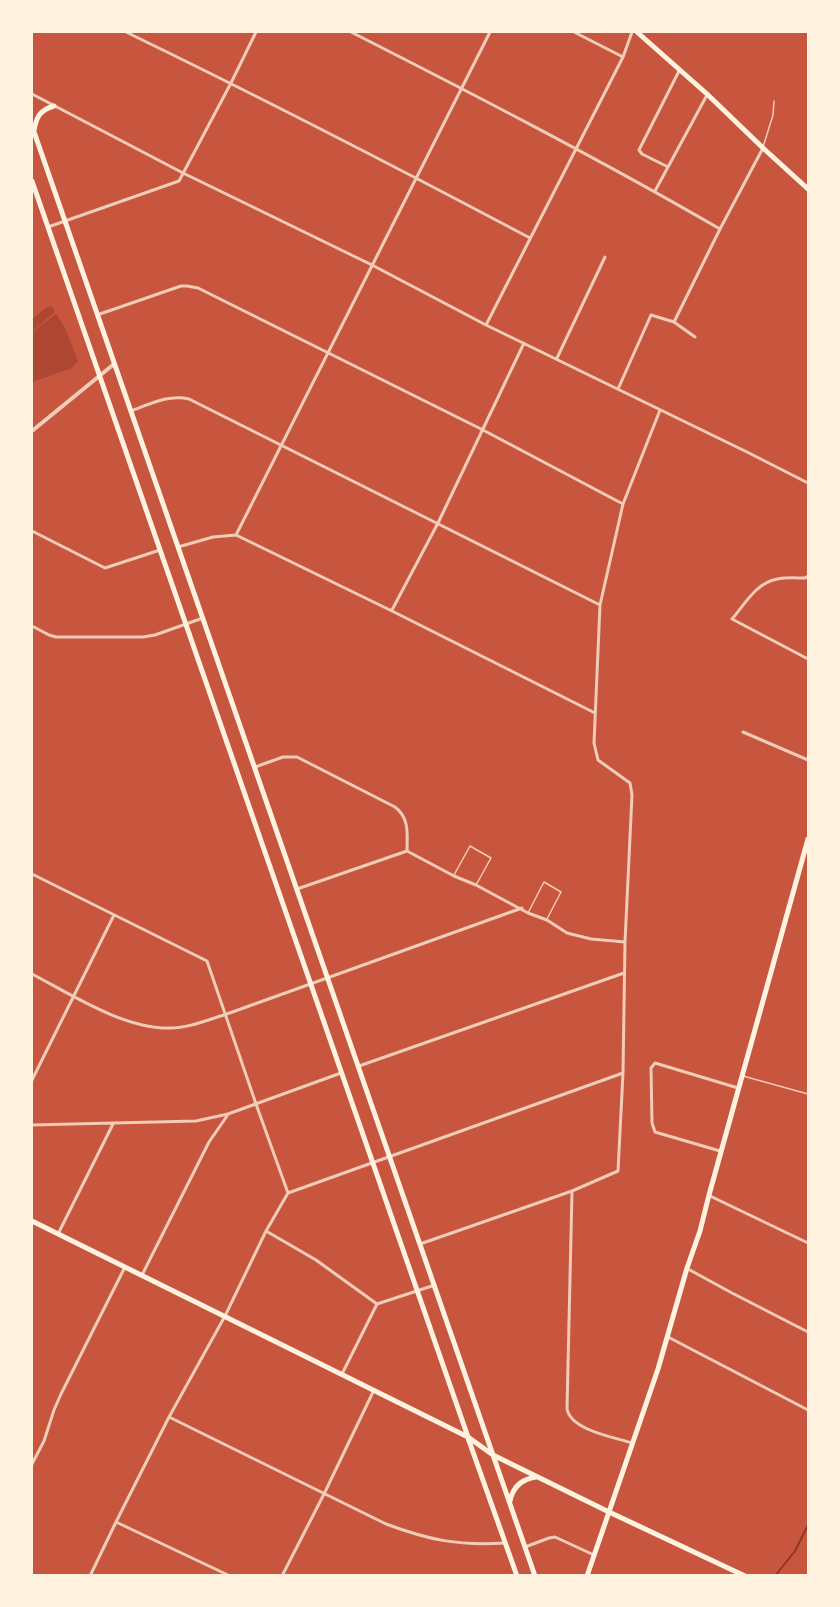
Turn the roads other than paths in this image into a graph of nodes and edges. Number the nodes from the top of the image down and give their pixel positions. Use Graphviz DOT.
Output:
graph roads {
  1 [pos="126,32"];
  2 [pos="256,32"];
  3 [pos="351,32"];
  4 [pos="490,32"];
  5 [pos="574,32"];
  6 [pos="632,32"];
  7 [pos="637,32"];
  8 [pos="623,57"];
  9 [pos="680,69"];
  10 [pos="231,83"];
  11 [pos="462,88"];
  12 [pos="32,93"];
  13 [pos="707,93"];
  14 [pos="774,101"];
  15 [pos="54,106"];
  16 [pos="33,129"];
  17 [pos="32,141"];
  18 [pos="38,146"];
  19 [pos="763,148"];
  20 [pos="577,149"];
  21 [pos="668,167"];
  22 [pos="183,173"];
  23 [pos="416,177"];
  24 [pos="32,181"];
  25 [pos="808,189"];
  26 [pos="655,191"];
  27 [pos="65,221"];
  28 [pos="48,227"];
  29 [pos="720,228"];
  30 [pos="530,238"];
  31 [pos="605,257"];
  32 [pos="372,265"];
  33 [pos="97,315"];
  34 [pos="674,322"];
  35 [pos="486,325"];
  36 [pos="695,337"];
  37 [pos="524,343"];
  38 [pos="327,352"];
  39 [pos="557,358"];
  40 [pos="114,364"];
  41 [pos="99,376"];
  42 [pos="618,390"];
  43 [pos="660,410"];
  44 [pos="131,411"];
  45 [pos="32,430"];
  46 [pos="483,430"];
  47 [pos="282,445"];
  48 [pos="808,483"];
  49 [pos="623,504"];
  50 [pos="438,523"];
  51 [pos="32,531"];
  52 [pos="236,535"];
  53 [pos="178,546"];
  54 [pos="160,550"];
  55 [pos="808,576"];
  56 [pos="600,605"];
  57 [pos="392,611"];
  58 [pos="202,618"];
  59 [pos="185,624"];
  60 [pos="32,626"];
  61 [pos="808,659"];
  62 [pos="595,713"];
  63 [pos="743,732"];
  64 [pos="808,760"];
  65 [pos="254,767"];
  66 [pos="808,839"];
  67 [pos="407,851"];
  68 [pos="32,874"];
  69 [pos="454,876"];
  70 [pos="476,885"];
  71 [pos="297,889"];
  72 [pos="522,908"];
  73 [pos="528,913"];
  74 [pos="114,915"];
  75 [pos="547,920"];
  76 [pos="625,942"];
  77 [pos="624,973"];
  78 [pos="32,974"];
  79 [pos="328,977"];
  80 [pos="310,984"];
  81 [pos="73,996"];
  82 [pos="224,1015"];
  83 [pos="359,1066"];
  84 [pos="623,1073"];
  85 [pos="342,1074"];
  86 [pos="743,1076"];
  87 [pos="32,1080"];
  88 [pos="740,1088"];
  89 [pos="808,1094"];
  90 [pos="256,1104"];
  91 [pos="228,1114"];
  92 [pos="113,1124"];
  93 [pos="32,1125"];
  94 [pos="722,1152"];
  95 [pos="390,1156"];
  96 [pos="372,1163"];
  97 [pos="572,1191"];
  98 [pos="288,1192"];
  99 [pos="709,1195"];
  100 [pos="32,1221"];
  101 [pos="267,1231"];
  102 [pos="58,1234"];
  103 [pos="420,1244"];
  104 [pos="808,1244"];
  105 [pos="125,1267"];
  106 [pos="687,1268"];
  107 [pos="142,1275"];
  108 [pos="435,1285"];
  109 [pos="417,1291"];
  110 [pos="377,1304"];
  111 [pos="225,1316"];
  112 [pos="808,1332"];
  113 [pos="668,1337"];
  114 [pos="342,1374"];
  115 [pos="374,1390"];
  116 [pos="808,1410"];
  117 [pos="169,1417"];
  118 [pos="468,1437"];
  119 [pos="632,1443"];
  120 [pos="493,1455"];
  121 [pos="32,1464"];
  122 [pos="538,1477"];
  123 [pos="324,1494"];
  124 [pos="510,1503"];
  125 [pos="609,1512"];
  126 [pos="116,1522"];
  127 [pos="505,1543"];
  128 [pos="525,1547"];
  129 [pos="594,1555"];
  130 [pos="90,1575"];
  131 [pos="230,1575"];
  132 [pos="282,1575"];
  133 [pos="517,1575"];
  134 [pos="535,1575"];
  135 [pos="587,1575"];
  136 [pos="745,1575"];
  1 -- 10 [label="street"];
  2 -- 10 [label="street"];
  3 -- 11 [label="street"];
  4 -- 11 [label="street"];
  5 -- 8 [label="street"];
  6 -- 8 [label="street"];
  7 -- 9 [label="main road"];
  8 -- 20 [label="street"];
  9 -- 13 [label="main road"];
  9 -- 21 [label="street"];
  10 -- 22 [label="street"];
  10 -- 23 [label="street"];
  11 -- 20 [label="street"];
  11 -- 23 [label="street"];
  12 -- 15 [label="street"];
  13 -- 19 [label="main road"];
  13 -- 21 [label="street"];
  14 -- 19 [label="lane"];
  15 -- 16 [label="main road"];
  15 -- 22 [label="street"];
  16 -- 18 [label="main road"];
  17 -- 18 [label="main road"];
  18 -- 27 [label="main road"];
  19 -- 25 [label="main road"];
  19 -- 29 [label="street"];
  20 -- 26 [label="street"];
  20 -- 30 [label="street"];
  21 -- 26 [label="street"];
  22 -- 27 [label="street"];
  22 -- 32 [label="street"];
  23 -- 30 [label="street"];
  23 -- 32 [label="street"];
  24 -- 28 [label="main road"];
  26 -- 29 [label="street"];
  27 -- 28 [label="street"];
  27 -- 33 [label="main road"];
  28 -- 41 [label="main road"];
  29 -- 34 [label="street"];
  30 -- 35 [label="street"];
  31 -- 39 [label="street"];
  32 -- 35 [label="street"];
  32 -- 38 [label="street"];
  33 -- 38 [label="street"];
  33 -- 40 [label="main road"];
  34 -- 36 [label="street"];
  34 -- 42 [label="street"];
  35 -- 37 [label="street"];
  37 -- 39 [label="street"];
  37 -- 46 [label="street"];
  38 -- 46 [label="street"];
  38 -- 47 [label="street"];
  39 -- 42 [label="street"];
  40 -- 41 [label="street"];
  40 -- 44 [label="main road"];
  41 -- 45 [label="street"];
  41 -- 54 [label="main road"];
  42 -- 43 [label="street"];
  43 -- 48 [label="street"];
  43 -- 49 [label="street"];
  44 -- 47 [label="street"];
  44 -- 53 [label="main road"];
  46 -- 49 [label="street"];
  46 -- 50 [label="street"];
  47 -- 50 [label="street"];
  47 -- 52 [label="street"];
  49 -- 56 [label="street"];
  50 -- 56 [label="street"];
  50 -- 57 [label="street"];
  51 -- 54 [label="street"];
  52 -- 53 [label="street"];
  52 -- 57 [label="street"];
  53 -- 58 [label="main road"];
  54 -- 59 [label="main road"];
  55 -- 61 [label="street"];
  56 -- 62 [label="street"];
  57 -- 62 [label="street"];
  58 -- 59 [label="street"];
  58 -- 65 [label="main road"];
  59 -- 60 [label="street"];
  59 -- 80 [label="main road"];
  62 -- 76 [label="street"];
  63 -- 64 [label="street"];
  65 -- 67 [label="street"];
  65 -- 71 [label="main road"];
  66 -- 86 [label="main road"];
  67 -- 69 [label="street"];
  67 -- 71 [label="street"];
  68 -- 74 [label="street"];
  69 -- 70 [label="street"];
  69 -- 70 [label="lane"];
  70 -- 72 [label="street"];
  71 -- 79 [label="main road"];
  72 -- 73 [label="street"];
  72 -- 79 [label="street"];
  73 -- 75 [label="street"];
  73 -- 75 [label="lane"];
  74 -- 81 [label="street"];
  74 -- 82 [label="street"];
  75 -- 76 [label="street"];
  76 -- 77 [label="street"];
  77 -- 83 [label="street"];
  77 -- 84 [label="street"];
  78 -- 81 [label="street"];
  79 -- 80 [label="street"];
  79 -- 83 [label="main road"];
  80 -- 82 [label="street"];
  80 -- 85 [label="main road"];
  81 -- 82 [label="street"];
  81 -- 87 [label="street"];
  82 -- 90 [label="street"];
  83 -- 95 [label="main road"];
  84 -- 95 [label="street"];
  84 -- 97 [label="street"];
  85 -- 90 [label="street"];
  85 -- 96 [label="main road"];
  86 -- 88 [label="main road"];
  86 -- 89 [label="lane"];
  88 -- 94 [label="main road"];
  88 -- 94 [label="street"];
  90 -- 91 [label="street"];
  90 -- 98 [label="street"];
  91 -- 92 [label="street"];
  91 -- 107 [label="street"];
  92 -- 93 [label="street"];
  92 -- 102 [label="street"];
  94 -- 99 [label="main road"];
  95 -- 96 [label="street"];
  95 -- 103 [label="main road"];
  96 -- 98 [label="street"];
  96 -- 109 [label="main road"];
  97 -- 103 [label="street"];
  97 -- 119 [label="street"];
  98 -- 101 [label="street"];
  99 -- 104 [label="street"];
  99 -- 106 [label="main road"];
  100 -- 102 [label="main road"];
  101 -- 110 [label="street"];
  101 -- 111 [label="street"];
  102 -- 105 [label="main road"];
  103 -- 108 [label="main road"];
  105 -- 107 [label="main road"];
  105 -- 121 [label="street"];
  106 -- 112 [label="street"];
  106 -- 113 [label="main road"];
  107 -- 111 [label="main road"];
  108 -- 109 [label="street"];
  108 -- 120 [label="main road"];
  109 -- 110 [label="street"];
  109 -- 118 [label="main road"];
  110 -- 114 [label="street"];
  111 -- 114 [label="main road"];
  111 -- 117 [label="street"];
  113 -- 116 [label="street"];
  113 -- 119 [label="main road"];
  114 -- 115 [label="main road"];
  115 -- 118 [label="main road"];
  115 -- 123 [label="street"];
  117 -- 123 [label="street"];
  117 -- 126 [label="street"];
  118 -- 120 [label="main road"];
  118 -- 127 [label="main road"];
  119 -- 125 [label="main road"];
  120 -- 122 [label="main road"];
  120 -- 124 [label="main road"];
  122 -- 124 [label="main road"];
  122 -- 125 [label="main road"];
  123 -- 127 [label="street"];
  123 -- 132 [label="street"];
  124 -- 128 [label="main road"];
  125 -- 129 [label="main road"];
  125 -- 136 [label="main road"];
  126 -- 130 [label="street"];
  126 -- 131 [label="street"];
  127 -- 133 [label="main road"];
  128 -- 129 [label="street"];
  128 -- 134 [label="main road"];
  129 -- 135 [label="main road"];
}
